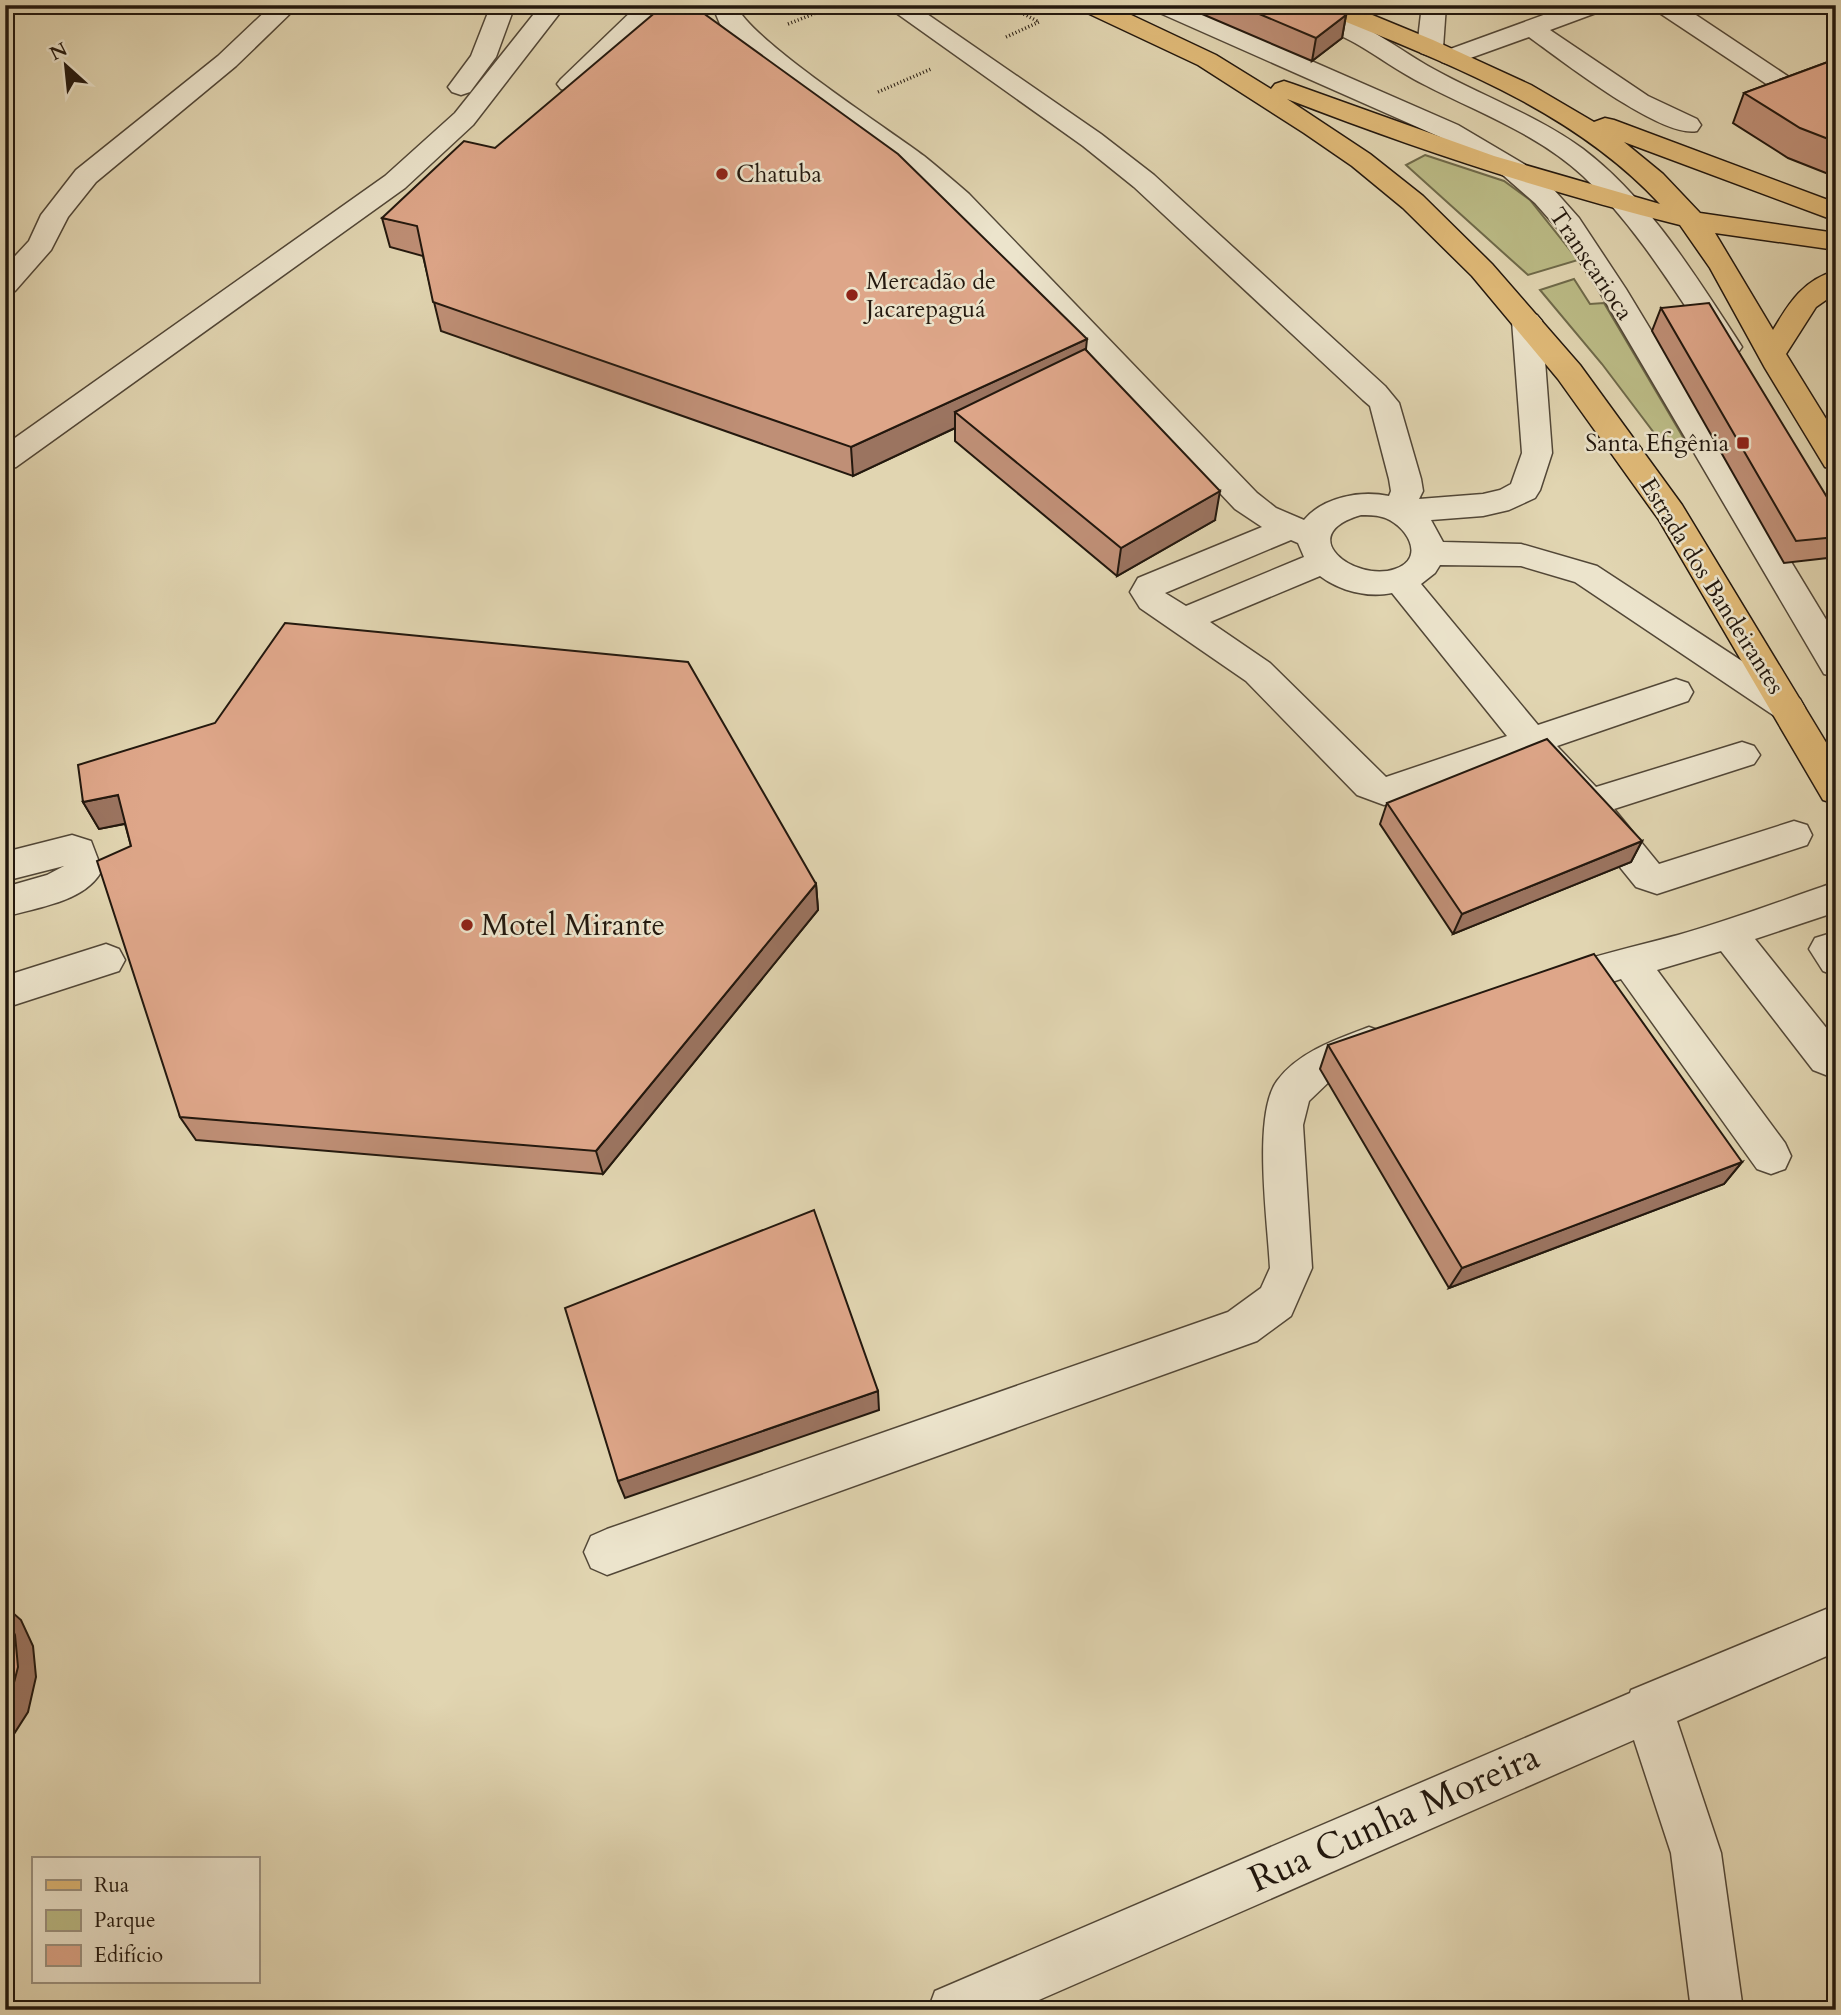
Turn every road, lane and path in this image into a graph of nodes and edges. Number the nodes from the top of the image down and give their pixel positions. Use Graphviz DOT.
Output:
graph roads {
  1 [pos="287,5"];
  2 [pos="503,5"];
  3 [pos="554,5"];
  4 [pos="653,5"];
  5 [pos="724,5"];
  6 [pos="836,5"];
  7 [pos="897,5"];
  8 [pos="1090,5"];
  9 [pos="1163,5"];
  10 [pos="1291,5"];
  11 [pos="1326,5"];
  12 [pos="1434,5"];
  13 [pos="1595,5"];
  14 [pos="1664,5"];
  15 [pos="1530,27"];
  16 [pos="751,38"];
  17 [pos="1440,53"];
  18 [pos="1207,60"];
  19 [pos="570,84"];
  20 [pos="1783,85"];
  21 [pos="1549,105"];
  22 [pos="1688,125"];
  23 [pos="1514,170"];
  24 [pos="1621,201"];
  25 [pos="1836,213"];
  26 [pos="1691,220"];
  27 [pos="1836,242"];
  28 [pos="1836,280"];
  29 [pos="5,285"];
  30 [pos="1527,321"];
  31 [pos="1772,354"];
  32 [pos="1740,366"];
  33 [pos="5,433"];
  34 [pos="1787,434"];
  35 [pos="5,460"];
  36 [pos="1822,465"];
  37 [pos="1403,501"];
  38 [pos="1309,542"];
  39 [pos="1417,567"];
  40 [pos="1183,620"];
  41 [pos="1836,665"];
  42 [pos="1676,692"];
  43 [pos="1788,708"];
  44 [pos="1531,741"];
  45 [pos="1742,755"];
  46 [pos="1836,790"];
  47 [pos="1589,803"];
  48 [pos="1794,835"];
  49 [pos="5,867"];
  50 [pos="1836,897"];
  51 [pos="5,902"];
  52 [pos="1729,934"];
  53 [pos="106,960"];
  54 [pos="1629,961"];
  55 [pos="5,992"];
  56 [pos="1525,994"];
  57 [pos="1408,1031"];
  58 [pos="1836,1062"];
  59 [pos="1771,1156"];
  60 [pos="607,1552"];
  61 [pos="1836,1628"];
  62 [pos="1648,1707"];
  63 [pos="954,2010"];
  64 [pos="1717,2010"];
  1 -- 29 [label="street"];
  2 -- 33 [label="street"];
  3 -- 35 [label="street"];
  4 -- 19 [label="street"];
  5 -- 16 [label="street"];
  6 -- 16 [label="path"];
  7 -- 37 [label="street"];
  8 -- 18 [label="main road, Estrada dos Bandeirantes"];
  9 -- 23 [label="street, Transcarioca"];
  10 -- 24 [label="street, Transcarioca"];
  11 -- 17 [label="main road"];
  12 -- 17 [label="street"];
  13 -- 15 [label="street"];
  14 -- 20 [label="street"];
  15 -- 17 [label="street"];
  15 -- 22 [label="street"];
  16 -- 38 [label="street"];
  17 -- 21 [label="main road"];
  18 -- 23 [label="main road"];
  18 -- 30 [label="main road, Estrada dos Bandeirantes"];
  21 -- 25 [label="main road"];
  21 -- 26 [label="main road"];
  23 -- 24 [label="main road"];
  23 -- 41 [label="street, Transcarioca"];
  24 -- 26 [label="main road"];
  24 -- 32 [label="street, Transcarioca"];
  26 -- 27 [label="main road"];
  26 -- 31 [label="main road"];
  28 -- 31 [label="main road"];
  30 -- 37 [label="street"];
  30 -- 43 [label="main road, Estrada dos Bandeirantes"];
  31 -- 36 [label="main road"];
  34 -- 36 [label="street"];
  37 -- 38 [label="street"];
  37 -- 39 [label="street"];
  38 -- 39 [label="street"];
  38 -- 40 [label="street"];
  38 -- 40 [label="street"];
  39 -- 43 [label="street"];
  39 -- 44 [label="street"];
  40 -- 44 [label="street"];
  42 -- 44 [label="street"];
  43 -- 46 [label="main road, Estrada dos Bandeirantes"];
  44 -- 47 [label="street"];
  45 -- 47 [label="street"];
  47 -- 48 [label="street"];
  49 -- 51 [label="street"];
  50 -- 52 [label="street"];
  52 -- 54 [label="street"];
  52 -- 58 [label="street"];
  53 -- 55 [label="street"];
  54 -- 56 [label="street"];
  54 -- 59 [label="street"];
  57 -- 60 [label="street"];
  61 -- 62 [label="street, Rua Cunha Moreira"];
  62 -- 63 [label="street, Rua Cunha Moreira"];
  62 -- 64 [label="street"];
}
